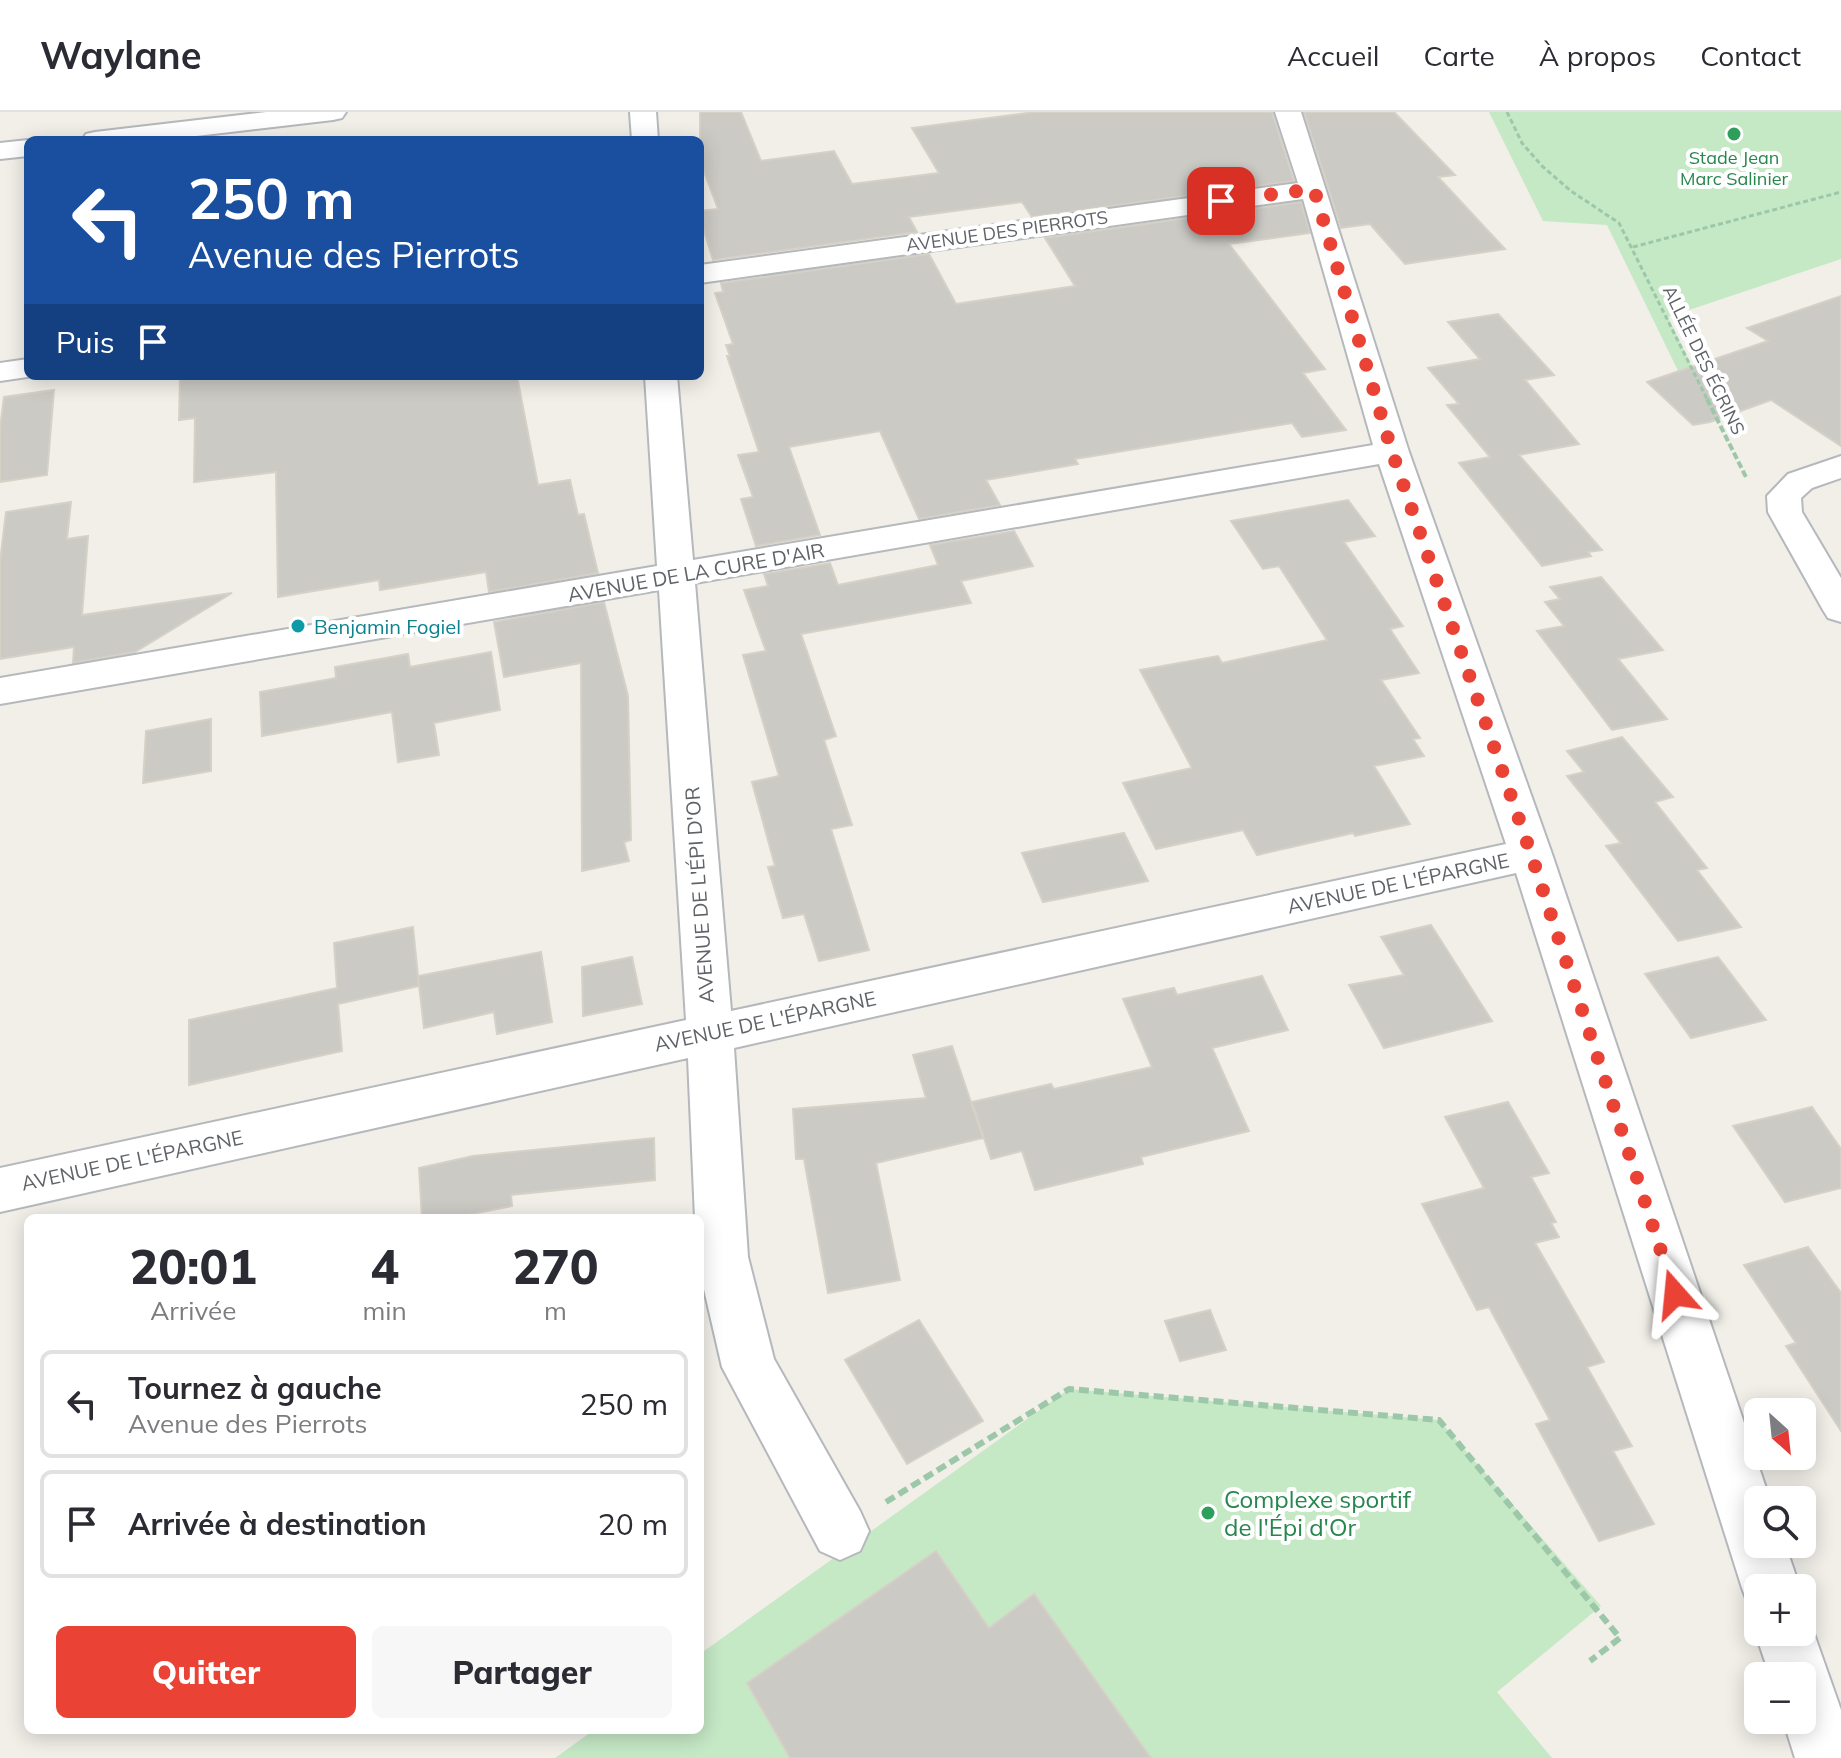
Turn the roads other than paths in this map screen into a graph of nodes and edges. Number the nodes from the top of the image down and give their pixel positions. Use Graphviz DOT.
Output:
graph roads {
  1 [pos="333,112"];
  2 [pos="643,112"];
  3 [pos="1288,112"];
  4 [pos="129,136"];
  5 [pos="645,136"];
  6 [pos="24,148"];
  7 [pos="0,151"];
  8 [pos="1314,189"];
  9 [pos="704,273"];
  10 [pos="24,369"];
  11 [pos="0,372"];
  12 [pos="661,380"];
  13 [pos="1392,452"];
  14 [pos="1841,466"];
  15 [pos="674,576"];
  16 [pos="1841,610"];
  17 [pos="0,691"];
  18 [pos="1531,854"];
  19 [pos="710,1032"];
  20 [pos="0,1190"];
  21 [pos="840,1531"];
  22 [pos="1766,1574"];
  23 [pos="1816,1727"];
  24 [pos="1826,1758"];
  1 -- 4 [label="street"];
  2 -- 5 [label="street"];
  3 -- 8 [label="street"];
  6 -- 7 [label="street"];
  8 -- 9 [label="street, AVENUE DES PIERROTS"];
  8 -- 13 [label="street"];
  10 -- 11 [label="street"];
  12 -- 15 [label="street, AVENUE DE L'ÉPI D'OR"];
  13 -- 15 [label="street, AVENUE DE LA CURE D'AIR"];
  13 -- 18 [label="street"];
  14 -- 16 [label="street"];
  15 -- 17 [label="street, AVENUE DE LA CURE D'AIR"];
  15 -- 19 [label="street, AVENUE DE L'ÉPI D'OR"];
  18 -- 19 [label="street, AVENUE DE L'ÉPARGNE"];
  18 -- 22 [label="street"];
  19 -- 20 [label="street, AVENUE DE L'ÉPARGNE"];
  19 -- 21 [label="street, AVENUE DE L'ÉPI D'OR"];
  23 -- 24 [label="street"];
}
